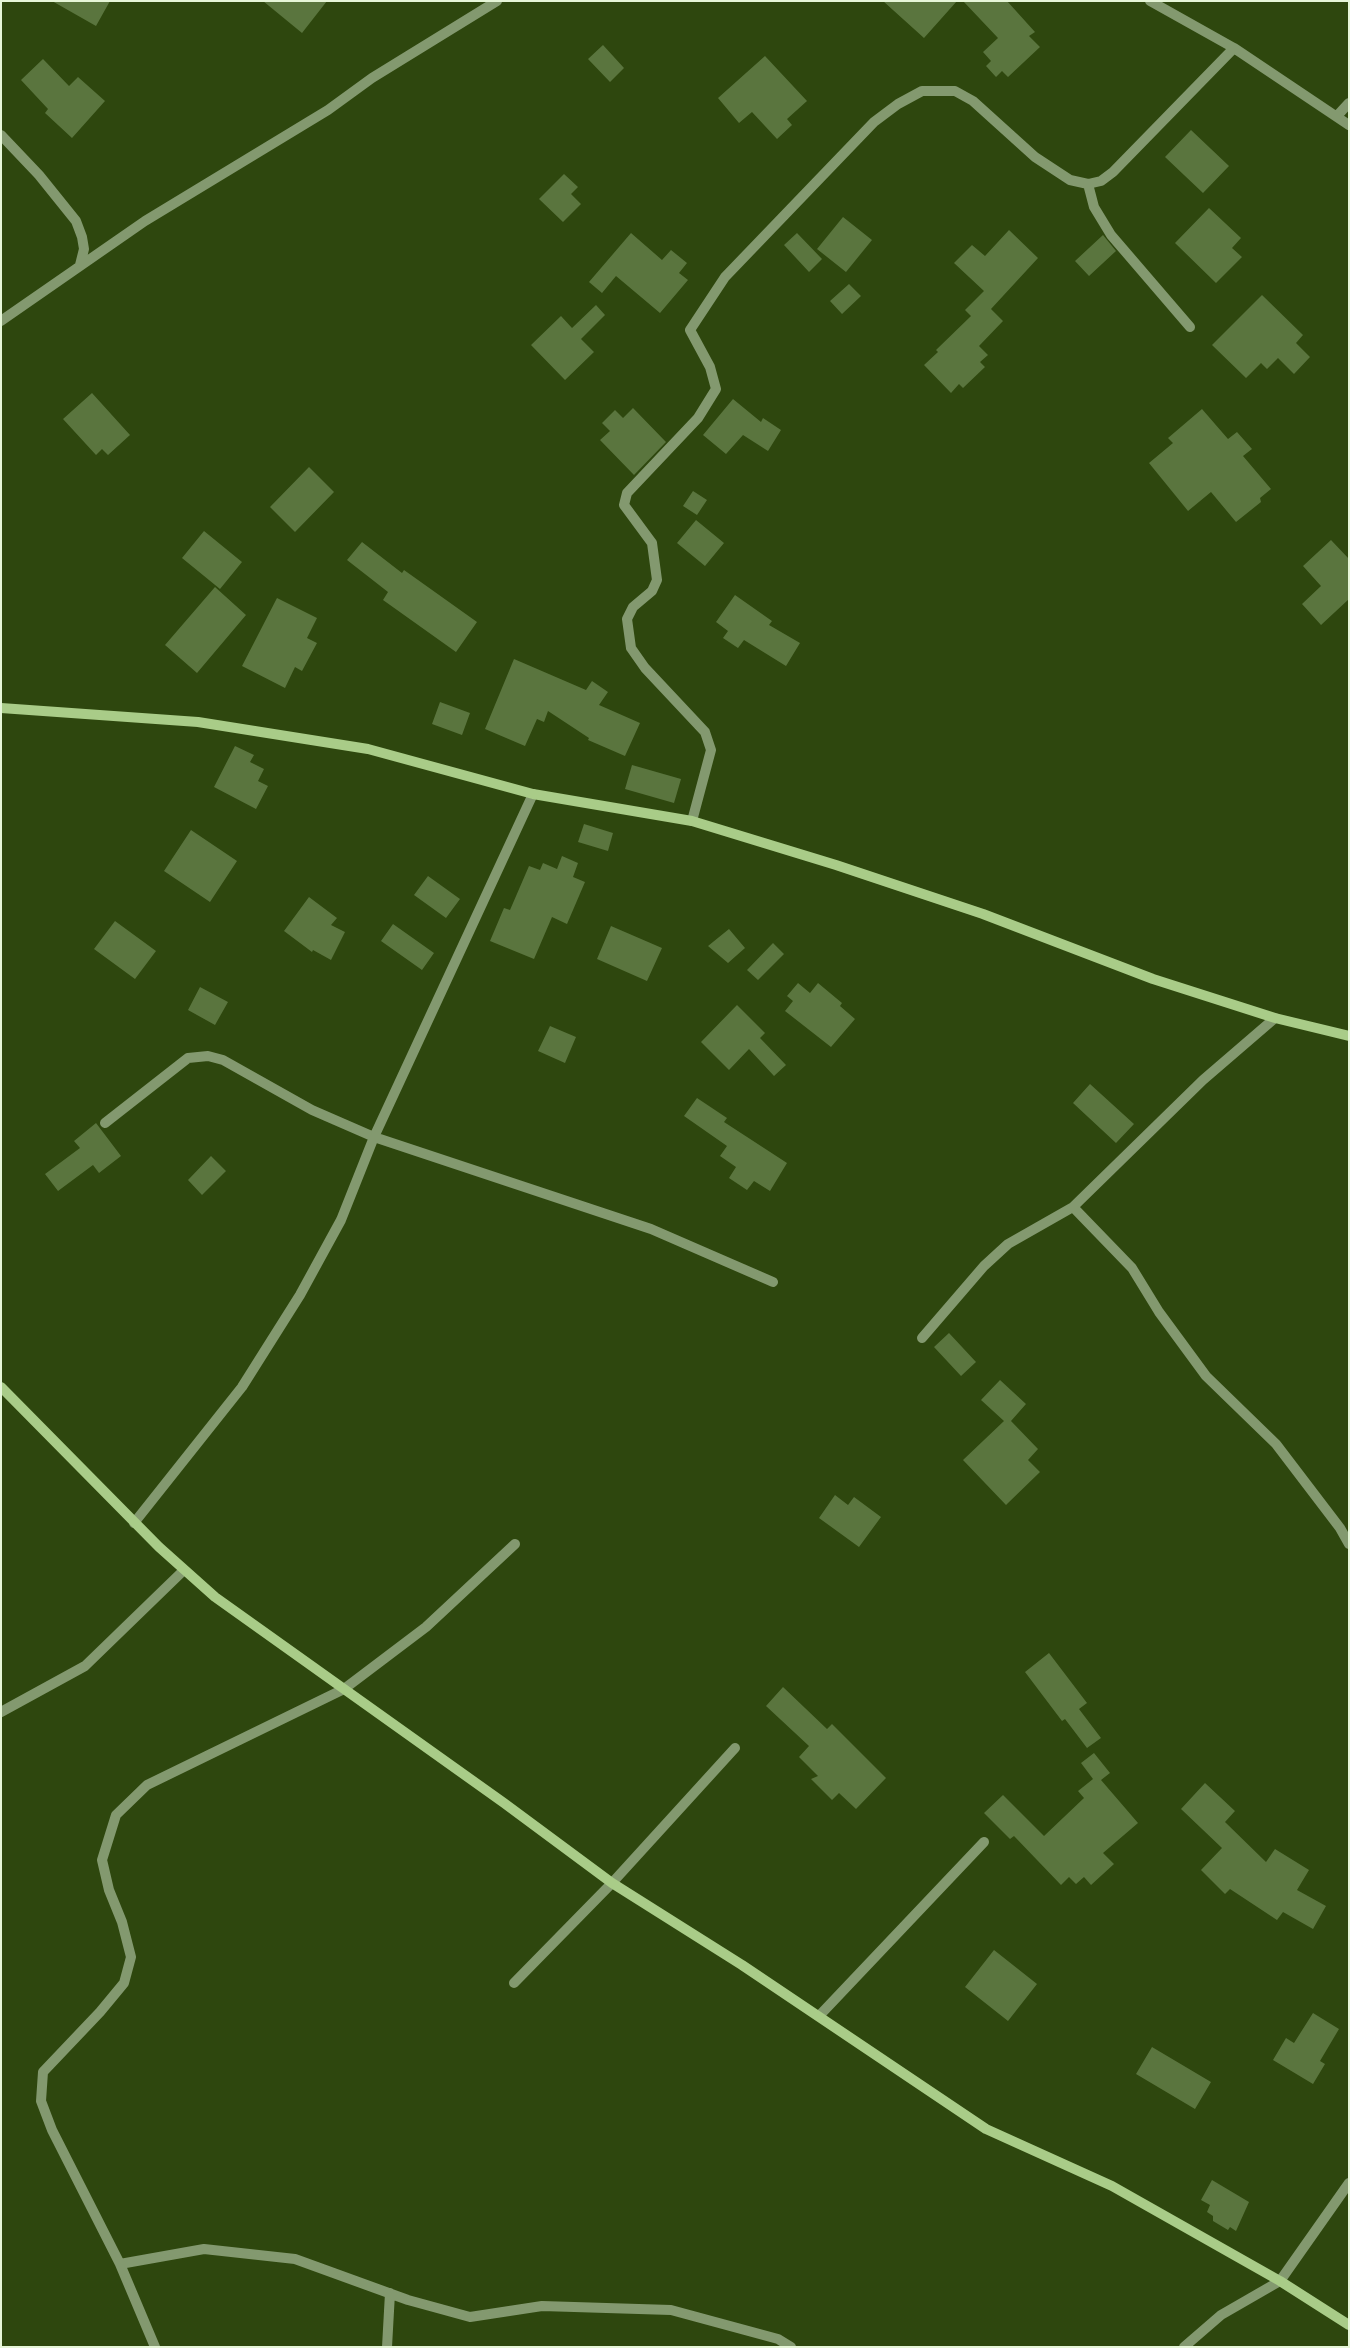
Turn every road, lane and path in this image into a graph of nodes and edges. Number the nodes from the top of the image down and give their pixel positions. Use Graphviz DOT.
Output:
graph roads {
  1 [pos="497,1"];
  2 [pos="1150,1"];
  3 [pos="1234,48"];
  4 [pos="1349,103"];
  5 [pos="1337,116"];
  6 [pos="1349,125"];
  7 [pos="1,135"];
  8 [pos="1088,184"];
  9 [pos="80,265"];
  10 [pos="1,321"];
  11 [pos="1190,327"];
  12 [pos="1,708"];
  13 [pos="533,794"];
  14 [pos="692,822"];
  15 [pos="1275,1018"];
  16 [pos="1349,1036"];
  17 [pos="104,1123"];
  18 [pos="374,1137"];
  19 [pos="1073,1207"];
  20 [pos="772,1282"];
  21 [pos="922,1338"];
  22 [pos="1,1387"];
  23 [pos="134,1523"];
  24 [pos="515,1544"];
  25 [pos="1349,1544"];
  26 [pos="184,1570"];
  27 [pos="344,1689"];
  28 [pos="1,1712"];
  29 [pos="735,1748"];
  30 [pos="984,1842"];
  31 [pos="612,1883"];
  32 [pos="514,1983"];
  33 [pos="819,2016"];
  34 [pos="1349,2183"];
  35 [pos="120,2264"];
  36 [pos="1280,2281"];
  37 [pos="390,2293"];
  38 [pos="1349,2324"];
  39 [pos="155,2347"];
  40 [pos="387,2347"];
  41 [pos="791,2347"];
  42 [pos="1184,2347"];
  1 -- 9 [label="street"];
  2 -- 3 [label="street"];
  3 -- 5 [label="street"];
  3 -- 8 [label="street"];
  4 -- 5 [label="street"];
  5 -- 6 [label="street"];
  7 -- 9 [label="street"];
  8 -- 11 [label="street"];
  8 -- 14 [label="street"];
  9 -- 10 [label="street"];
  12 -- 13 [label="street"];
  13 -- 14 [label="street"];
  13 -- 18 [label="street"];
  14 -- 15 [label="street"];
  15 -- 16 [label="street"];
  15 -- 19 [label="street"];
  17 -- 18 [label="street"];
  18 -- 20 [label="street"];
  18 -- 23 [label="street"];
  19 -- 21 [label="street"];
  19 -- 25 [label="street"];
  22 -- 23 [label="street"];
  23 -- 26 [label="street"];
  24 -- 27 [label="street"];
  26 -- 27 [label="street"];
  26 -- 28 [label="street"];
  27 -- 31 [label="street"];
  27 -- 35 [label="street"];
  29 -- 31 [label="street"];
  30 -- 33 [label="street"];
  31 -- 32 [label="street"];
  31 -- 33 [label="street"];
  33 -- 36 [label="street"];
  34 -- 36 [label="street"];
  35 -- 37 [label="street"];
  35 -- 39 [label="street"];
  36 -- 38 [label="street"];
  36 -- 42 [label="street"];
  37 -- 40 [label="street"];
  37 -- 41 [label="street"];
}
